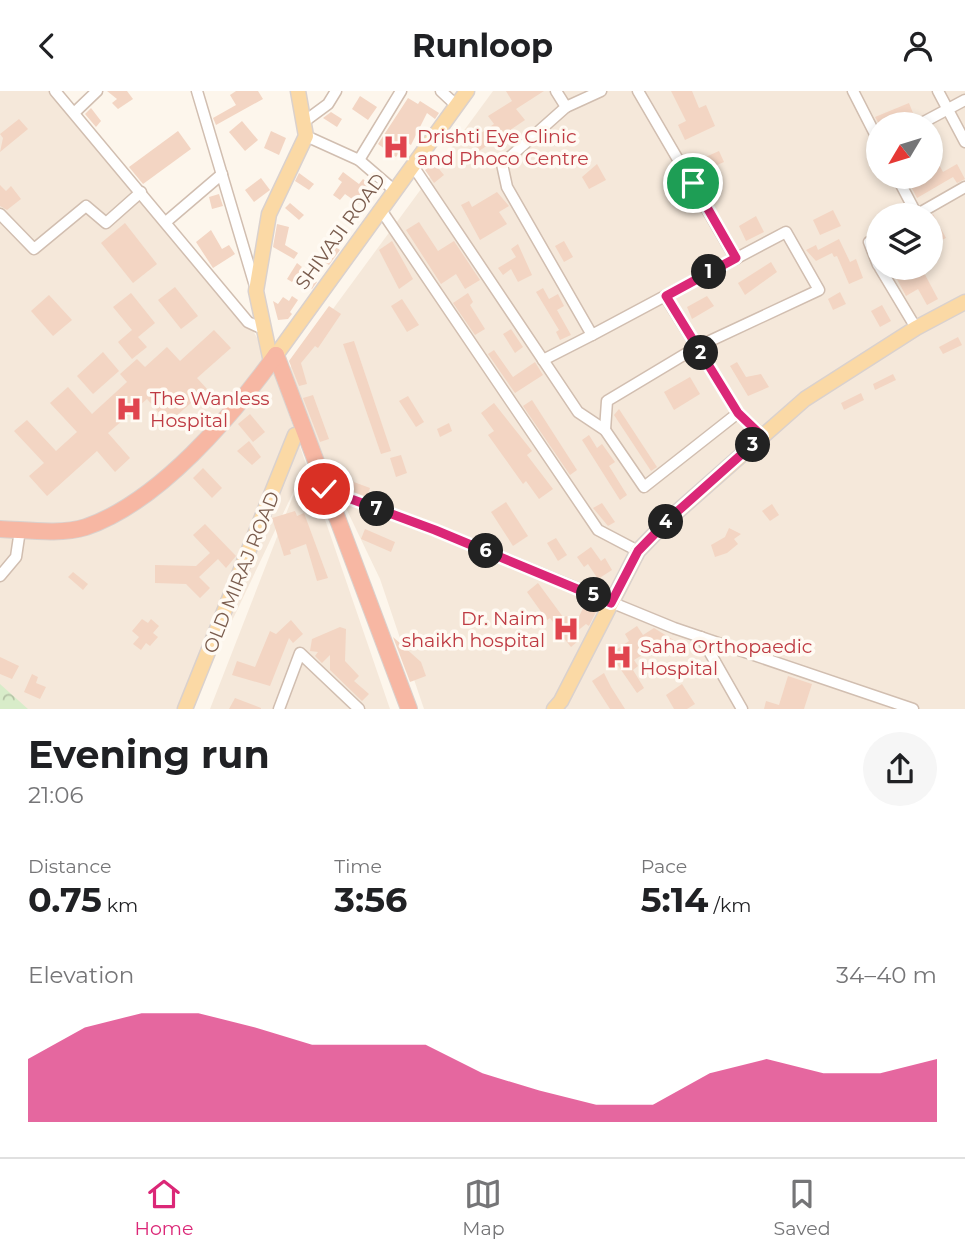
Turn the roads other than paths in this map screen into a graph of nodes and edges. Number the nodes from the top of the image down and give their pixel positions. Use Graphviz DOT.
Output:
graph roads {
  1 [pos="55,91"];
  2 [pos="97,91"];
  3 [pos="197,91"];
  4 [pos="298,91"];
  5 [pos="336,91"];
  6 [pos="401,91"];
  7 [pos="441,91"];
  8 [pos="467,91"];
  9 [pos="556,91"];
  10 [pos="601,91"];
  11 [pos="638,91"];
  12 [pos="853,91"];
  13 [pos="938,91"];
  14 [pos="965,100"];
  15 [pos="457,106"];
  16 [pos="566,107"];
  17 [pos="947,109"];
  18 [pos="942,112"];
  19 [pos="74,113"];
  20 [pos="866,116"];
  21 [pos="306,128"];
  22 [pos="965,142"];
  23 [pos="359,160"];
  24 [pos="413,166"];
  25 [pos="222,174"];
  26 [pos="965,187"];
  27 [pos="395,191"];
  28 [pos="141,192"];
  29 [pos="938,203"];
  30 [pos="382,210"];
  31 [pos="0,213"];
  32 [pos="167,221"];
  33 [pos="736,258"];
  34 [pos="887,280"];
  35 [pos="256,291"];
  36 [pos="666,296"];
  37 [pos="965,302"];
  38 [pos="916,328"];
  39 [pos="265,330"];
  40 [pos="592,335"];
  41 [pos="697,347"];
  42 [pos="273,359"];
  43 [pos="543,360"];
  44 [pos="738,413"];
  45 [pos="605,430"];
  46 [pos="295,435"];
  47 [pos="762,436"];
  48 [pos="324,489"];
  49 [pos="0,529"];
  50 [pos="20,530"];
  51 [pos="638,551"];
  52 [pos="0,576"];
  53 [pos="611,603"];
  54 [pos="701,637"];
  55 [pos="185,709"];
  56 [pos="279,709"];
  57 [pos="359,709"];
  58 [pos="398,709"];
  59 [pos="409,709"];
  60 [pos="554,709"];
  61 [pos="742,709"];
  62 [pos="913,709"];
  1 -- 19 [label="street"];
  2 -- 19 [label="street"];
  3 -- 25 [label="street"];
  4 -- 21 [label="main road"];
  5 -- 21 [label="street"];
  6 -- 23 [label="street"];
  7 -- 15 [label="street"];
  8 -- 15 [label="main road, SHIVAJI ROAD"];
  9 -- 16 [label="street"];
  10 -- 16 [label="street"];
  11 -- 33 [label="street"];
  12 -- 20 [label="street"];
  13 -- 17 [label="street"];
  14 -- 17 [label="street"];
  15 -- 24 [label="main road, SHIVAJI ROAD"];
  16 -- 40 [label="street"];
  17 -- 18 [label="street"];
  17 -- 22 [label="street"];
  19 -- 28 [label="street"];
  21 -- 23 [label="street"];
  21 -- 35 [label="main road"];
  23 -- 27 [label="street"];
  24 -- 27 [label="main road, SHIVAJI ROAD"];
  24 -- 43 [label="street"];
  25 -- 32 [label="street"];
  25 -- 35 [label="street"];
  26 -- 29 [label="street"];
  27 -- 30 [label="main road, SHIVAJI ROAD"];
  28 -- 31 [label="street"];
  28 -- 32 [label="street"];
  30 -- 42 [label="main road, SHIVAJI ROAD"];
  30 -- 51 [label="street"];
  32 -- 39 [label="street"];
  33 -- 36 [label="street"];
  33 -- 41 [label="street"];
  34 -- 38 [label="street"];
  35 -- 39 [label="main road"];
  36 -- 40 [label="street"];
  36 -- 41 [label="street"];
  37 -- 38 [label="main road"];
  38 -- 47 [label="main road"];
  39 -- 42 [label="main road"];
  40 -- 43 [label="street"];
  41 -- 44 [label="street"];
  41 -- 45 [label="street"];
  42 -- 46 [label="highway"];
  42 -- 48 [label="highway"];
  42 -- 50 [label="highway"];
  43 -- 45 [label="street"];
  44 -- 45 [label="street"];
  44 -- 47 [label="street"];
  46 -- 55 [label="main road, OLD MIRAJ ROAD"];
  46 -- 58 [label="highway"];
  47 -- 51 [label="main road"];
  48 -- 53 [label="street"];
  48 -- 59 [label="highway"];
  49 -- 50 [label="highway"];
  50 -- 52 [label="street"];
  51 -- 53 [label="main road"];
  53 -- 54 [label="street"];
  53 -- 60 [label="main road"];
  54 -- 61 [label="street"];
  54 -- 62 [label="street"];
  56 -- 57 [label="street"];
}
